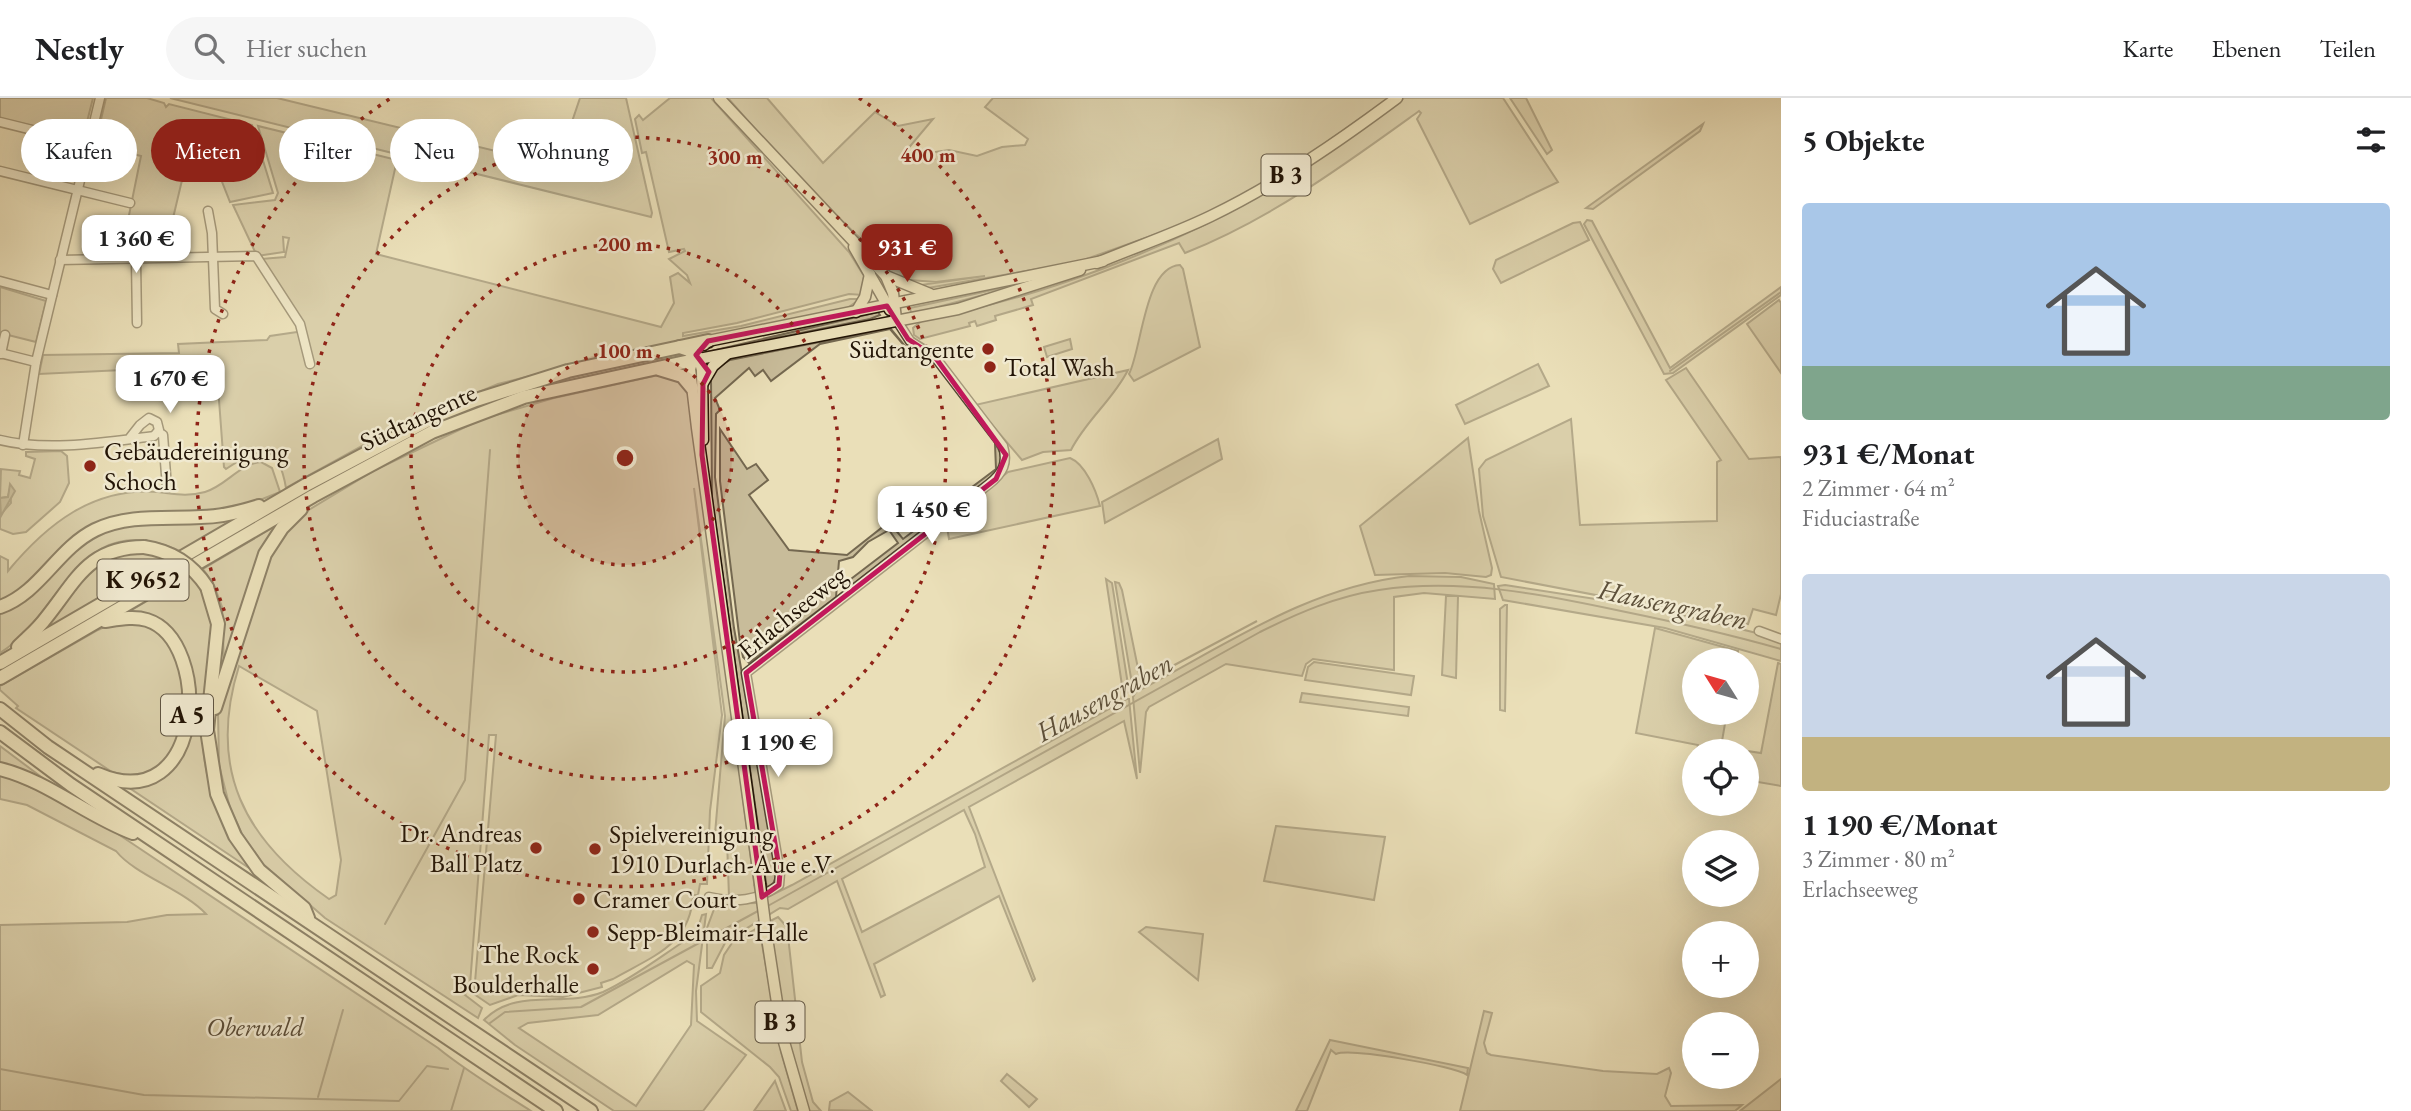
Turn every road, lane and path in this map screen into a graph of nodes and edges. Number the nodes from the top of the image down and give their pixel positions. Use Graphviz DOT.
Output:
graph roads {
  1 [pos="100,98"];
  2 [pos="720,98"];
  3 [pos="1396,98"];
  4 [pos="95,119"];
  5 [pos="0,122"];
  6 [pos="21,127"];
  7 [pos="0,171"];
  8 [pos="80,182"];
  9 [pos="78,190"];
  10 [pos="130,203"];
  11 [pos="208,211"];
  12 [pos="847,237"];
  13 [pos="213,258"];
  14 [pos="60,260"];
  15 [pos="136,261"];
  16 [pos="1103,261"];
  17 [pos="870,273"];
  18 [pos="886,276"];
  19 [pos="0,281"];
  20 [pos="52,295"];
  21 [pos="937,295"];
  22 [pos="891,305"];
  23 [pos="856,312"];
  24 [pos="223,314"];
  25 [pos="896,319"];
  26 [pos="137,323"];
  27 [pos="5,335"];
  28 [pos="708,341"];
  29 [pos="680,347"];
  30 [pos="0,354"];
  31 [pos="727,354"];
  32 [pos="696,358"];
  33 [pos="36,362"];
  34 [pos="310,365"];
  35 [pos="652,368"];
  36 [pos="697,386"];
  37 [pos="158,432"];
  38 [pos="129,439"];
  39 [pos="0,440"];
  40 [pos="23,445"];
  41 [pos="167,488"];
  42 [pos="313,496"];
  43 [pos="279,500"];
  44 [pos="0,607"];
  45 [pos="97,621"];
  46 [pos="1759,631"];
  47 [pos="1781,639"];
  48 [pos="3,661"];
  49 [pos="0,678"];
  50 [pos="0,709"];
  51 [pos="0,732"];
  52 [pos="208,740"];
  53 [pos="69,761"];
  54 [pos="0,769"];
  55 [pos="153,840"];
  56 [pos="709,897"];
  57 [pos="308,920"];
  58 [pos="556,1111"];
  59 [pos="591,1111"];
  60 [pos="804,1111"];
  1 -- 4 [label="street"];
  2 -- 12 [label="main road"];
  3 -- 16 [label="main road, Südtangente / B 3"];
  5 -- 6 [label="street"];
  7 -- 9 [label="street"];
  8 -- 9 [label="street"];
  9 -- 10 [label="street"];
  9 -- 14 [label="street"];
  11 -- 13 [label="street"];
  12 -- 17 [label="main road"];
  12 -- 18 [label="main road"];
  13 -- 15 [label="street"];
  13 -- 24 [label="street"];
  13 -- 34 [label="street"];
  14 -- 15 [label="street"];
  14 -- 20 [label="street"];
  15 -- 26 [label="street"];
  16 -- 21 [label="main road, Südtangente / B 3"];
  16 -- 25 [label="main road, Südtangente / B 3"];
  17 -- 22 [label="main road"];
  17 -- 23 [label="main road"];
  18 -- 21 [label="main road"];
  18 -- 22 [label="main road"];
  19 -- 20 [label="street"];
  20 -- 33 [label="street"];
  21 -- 22 [label="main road, Südtangente / B 3"];
  22 -- 23 [label="main road, Südtangente / B 3"];
  22 -- 25 [label="main road"];
  23 -- 28 [label="main road, Südtangente / B 3"];
  25 -- 31 [label="main road, Südtangente / B 3"];
  25 -- 56 [label="street, Erlachseeweg"];
  27 -- 30 [label="street"];
  28 -- 29 [label="highway, Südtangente"];
  28 -- 32 [label="main road"];
  29 -- 32 [label="highway"];
  29 -- 43 [label="highway, Südtangente / K 9652"];
  30 -- 33 [label="street"];
  31 -- 32 [label="main road, Südtangente / B 3"];
  31 -- 36 [label="main road"];
  32 -- 35 [label="highway, Südtangente / B 3"];
  32 -- 36 [label="main road, B 3"];
  33 -- 40 [label="street"];
  35 -- 36 [label="highway"];
  35 -- 42 [label="highway, Südtangente"];
  36 -- 60 [label="main road, B 3, bridge"];
  37 -- 38 [label="street"];
  37 -- 38 [label="street"];
  37 -- 41 [label="street"];
  38 -- 40 [label="street"];
  39 -- 40 [label="street"];
  42 -- 45 [label="highway, Südtangente / K 9652"];
  42 -- 52 [label="highway"];
  43 -- 44 [label="highway"];
  43 -- 48 [label="highway, Südtangente / K 9652"];
  45 -- 49 [label="highway, Südtangente / K 9652"];
  45 -- 53 [label="highway, A 5"];
  46 -- 47 [label="street"];
  48 -- 52 [label="highway, K 9652, bridge"];
  50 -- 53 [label="highway, A 5"];
  51 -- 55 [label="highway"];
  52 -- 57 [label="highway"];
  53 -- 57 [label="highway, A 5"];
  54 -- 55 [label="highway"];
  55 -- 58 [label="highway"];
  57 -- 59 [label="highway, A 5"];
}
